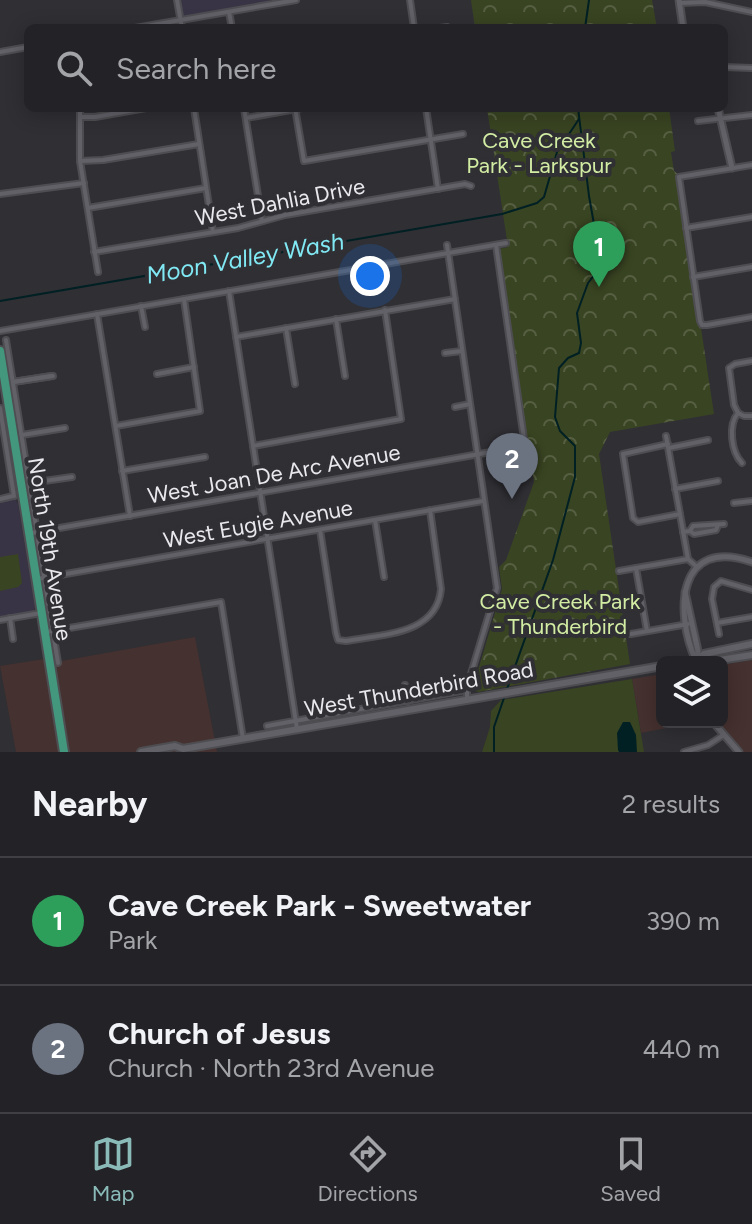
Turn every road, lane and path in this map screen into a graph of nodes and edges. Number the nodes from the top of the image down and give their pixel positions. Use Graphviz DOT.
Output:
graph roads {
  1 [pos="177,0"];
  2 [pos="296,0"];
  3 [pos="410,0"];
  4 [pos="679,1"];
  5 [pos="736,9"];
  6 [pos="229,12"];
  7 [pos="752,12"];
  8 [pos="734,19"];
  9 [pos="180,20"];
  10 [pos="158,24"];
  11 [pos="181,24"];
  12 [pos="231,24"];
  13 [pos="413,24"];
  14 [pos="682,24"];
  15 [pos="24,48"];
  16 [pos="0,52"];
  17 [pos="728,67"];
  18 [pos="752,68"];
  19 [pos="80,112"];
  20 [pos="123,112"];
  21 [pos="195,112"];
  22 [pos="245,112"];
  23 [pos="279,112"];
  24 [pos="296,112"];
  25 [pos="427,112"];
  26 [pos="720,112"];
  27 [pos="752,115"];
  28 [pos="80,117"];
  29 [pos="246,118"];
  30 [pos="722,118"];
  31 [pos="698,121"];
  32 [pos="463,134"];
  33 [pos="431,139"];
  34 [pos="199,144"];
  35 [pos="80,161"];
  36 [pos="752,165"];
  37 [pos="732,168"];
  38 [pos="84,183"];
  39 [pos="471,186"];
  40 [pos="206,188"];
  41 [pos="438,189"];
  42 [pos="0,194"];
  43 [pos="88,208"];
  44 [pos="752,217"];
  45 [pos="262,221"];
  46 [pos="686,228"];
  47 [pos="213,232"];
  48 [pos="506,243"];
  49 [pos="447,245"];
  50 [pos="496,245"];
  51 [pos="94,252"];
  52 [pos="448,252"];
  53 [pos="752,267"];
  54 [pos="98,272"];
  55 [pos="693,277"];
  56 [pos="229,291"];
  57 [pos="184,299"];
  58 [pos="455,299"];
  59 [pos="141,306"];
  60 [pos="385,310"];
  61 [pos="97,314"];
  62 [pos="752,317"];
  63 [pos="336,319"];
  64 [pos="145,327"];
  65 [pos="286,328"];
  66 [pos="0,331"];
  67 [pos="236,337"];
  68 [pos="6,340"];
  69 [pos="0,351"];
  70 [pos="462,351"];
  71 [pos="445,353"];
  72 [pos="752,361"];
  73 [pos="195,367"];
  74 [pos="157,374"];
  75 [pos="345,376"];
  76 [pos="6,383"];
  77 [pos="295,384"];
  78 [pos="470,404"];
  79 [pos="455,407"];
  80 [pos="0,408"];
  81 [pos="738,413"];
  82 [pos="752,416"];
  83 [pos="116,426"];
  84 [pos="65,428"];
  85 [pos="22,435"];
  86 [pos="666,436"];
  87 [pos="708,440"];
  88 [pos="253,446"];
  89 [pos="668,446"];
  90 [pos="478,455"];
  91 [pos="205,457"];
  92 [pos="742,463"];
  93 [pos="122,471"];
  94 [pos="72,477"];
  95 [pos="718,481"];
  96 [pos="30,483"];
  97 [pos="675,489"];
  98 [pos="261,493"];
  99 [pos="18,495"];
  100 [pos="0,499"];
  101 [pos="484,501"];
  102 [pos="752,501"];
  103 [pos="734,503"];
  104 [pos="430,510"];
  105 [pos="680,514"];
  106 [pos="130,516"];
  107 [pos="375,520"];
  108 [pos="721,524"];
  109 [pos="320,530"];
  110 [pos="683,532"];
  111 [pos="33,533"];
  112 [pos="268,539"];
  113 [pos="38,540"];
  114 [pos="688,559"];
  115 [pos="752,561"];
  116 [pos="636,568"];
  117 [pos="698,568"];
  118 [pos="619,571"];
  119 [pos="384,577"];
  120 [pos="41,579"];
  121 [pos="752,590"];
  122 [pos="42,613"];
  123 [pos="752,617"];
  124 [pos="10,618"];
  125 [pos="0,620"];
  126 [pos="690,623"];
  127 [pos="717,623"];
  128 [pos="49,631"];
  129 [pos="647,631"];
  130 [pos="631,634"];
  131 [pos="719,634"];
  132 [pos="13,639"];
  133 [pos="752,646"];
  134 [pos="469,650"];
  135 [pos="478,652"];
  136 [pos="748,655"];
  137 [pos="696,656"];
  138 [pos="703,656"];
  139 [pos="728,658"];
  140 [pos="58,663"];
  141 [pos="656,667"];
  142 [pos="405,685"];
  143 [pos="467,694"];
  144 [pos="348,695"];
  145 [pos="408,701"];
  146 [pos="351,711"];
  147 [pos="297,725"];
  148 [pos="267,726"];
  149 [pos="717,728"];
  150 [pos="722,736"];
  151 [pos="243,739"];
  152 [pos="182,751"];
  153 [pos="64,752"];
  154 [pos="141,752"];
  155 [pos="684,752"];
  156 [pos="739,752"];
  1 -- 9 [label="street"];
  2 -- 6 [label="street"];
  3 -- 13 [label="street"];
  4 -- 5 [label="street"];
  4 -- 14 [label="street"];
  5 -- 7 [label="street"];
  5 -- 8 [label="street"];
  6 -- 9 [label="street"];
  6 -- 12 [label="street"];
  9 -- 10 [label="street"];
  9 -- 11 [label="street"];
  15 -- 16 [label="street"];
  17 -- 18 [label="street"];
  19 -- 28 [label="street"];
  20 -- 28 [label="street"];
  21 -- 34 [label="street"];
  22 -- 29 [label="street"];
  23 -- 29 [label="street"];
  24 -- 33 [label="street"];
  25 -- 33 [label="street"];
  26 -- 30 [label="street"];
  27 -- 30 [label="street"];
  28 -- 35 [label="street"];
  29 -- 45 [label="street"];
  30 -- 31 [label="street"];
  30 -- 37 [label="street"];
  32 -- 33 [label="street"];
  33 -- 41 [label="street"];
  34 -- 35 [label="street"];
  34 -- 40 [label="street"];
  35 -- 38 [label="street"];
  36 -- 37 [label="street"];
  37 -- 46 [label="street"];
  38 -- 42 [label="street"];
  38 -- 43 [label="street"];
  39 -- 41 [label="street, West Dahlia Drive"];
  40 -- 43 [label="street"];
  40 -- 47 [label="street"];
  41 -- 45 [label="street, West Dahlia Drive"];
  43 -- 51 [label="street"];
  44 -- 46 [label="street"];
  45 -- 47 [label="street, West Dahlia Drive"];
  46 -- 55 [label="street"];
  47 -- 51 [label="street, West Dahlia Drive"];
  48 -- 50 [label="street"];
  49 -- 52 [label="street"];
  50 -- 52 [label="street"];
  50 -- 90 [label="street, West Joan De Arc Avenue"];
  51 -- 54 [label="street"];
  52 -- 56 [label="street"];
  52 -- 58 [label="street"];
  53 -- 55 [label="street"];
  55 -- 62 [label="street"];
  56 -- 57 [label="street"];
  56 -- 67 [label="street"];
  57 -- 59 [label="street"];
  57 -- 73 [label="street"];
  58 -- 60 [label="street"];
  58 -- 70 [label="street"];
  59 -- 61 [label="street"];
  59 -- 64 [label="street"];
  60 -- 63 [label="street"];
  60 -- 88 [label="street"];
  61 -- 66 [label="street"];
  61 -- 83 [label="street"];
  63 -- 65 [label="street"];
  63 -- 75 [label="street"];
  65 -- 67 [label="street"];
  65 -- 77 [label="street"];
  67 -- 88 [label="street"];
  68 -- 76 [label="street, North 19th Avenue"];
  69 -- 76 [label="main road, North 19th Avenue"];
  70 -- 71 [label="street"];
  70 -- 78 [label="street"];
  72 -- 81 [label="street"];
  73 -- 74 [label="street"];
  73 -- 83 [label="street"];
  76 -- 76 [label="street"];
  76 -- 85 [label="street, North 19th Avenue"];
  76 -- 99 [label="main road, North 19th Avenue"];
  78 -- 79 [label="street"];
  78 -- 90 [label="street"];
  80 -- 99 [label="street, North 19th Avenue"];
  81 -- 82 [label="street"];
  81 -- 92 [label="street"];
  83 -- 93 [label="street"];
  84 -- 85 [label="street"];
  85 -- 96 [label="street, North 19th Avenue"];
  86 -- 89 [label="street"];
  87 -- 89 [label="street"];
  88 -- 98 [label="street"];
  89 -- 97 [label="street"];
  89 -- 105 [label="street"];
  90 -- 98 [label="street, West Joan De Arc Avenue"];
  90 -- 101 [label="street"];
  91 -- 93 [label="street"];
  93 -- 106 [label="street"];
  94 -- 96 [label="street"];
  95 -- 97 [label="street"];
  96 -- 111 [label="street, North 19th Avenue"];
  97 -- 105 [label="street"];
  98 -- 106 [label="street, West Joan De Arc Avenue"];
  98 -- 112 [label="street"];
  99 -- 100 [label="street"];
  99 -- 111 [label="main road, North 19th Avenue"];
  101 -- 104 [label="street, West Eugie Avenue"];
  101 -- 135 [label="street"];
  102 -- 103 [label="street"];
  104 -- 107 [label="street, West Eugie Avenue"];
  104 -- 109 [label="street"];
  105 -- 110 [label="street"];
  106 -- 111 [label="street, West Joan De Arc Avenue"];
  107 -- 109 [label="street, West Eugie Avenue"];
  107 -- 119 [label="street"];
  108 -- 110 [label="street"];
  109 -- 112 [label="street, West Eugie Avenue"];
  110 -- 114 [label="street"];
  111 -- 120 [label="main road, North 19th Avenue"];
  112 -- 120 [label="street, West Eugie Avenue"];
  112 -- 147 [label="street"];
  113 -- 120 [label="street, North 19th Avenue"];
  114 -- 116 [label="street"];
  114 -- 117 [label="street"];
  115 -- 117 [label="street"];
  116 -- 118 [label="street"];
  116 -- 129 [label="street"];
  117 -- 126 [label="street"];
  120 -- 122 [label="main road, North 19th Avenue"];
  120 -- 128 [label="street, North 19th Avenue"];
  121 -- 127 [label="street"];
  122 -- 124 [label="street"];
  122 -- 128 [label="main road, North 19th Avenue"];
  123 -- 127 [label="street"];
  124 -- 125 [label="street"];
  124 -- 132 [label="street"];
  126 -- 129 [label="street"];
  126 -- 137 [label="street"];
  127 -- 131 [label="street"];
  128 -- 140 [label="street, North 19th Avenue"];
  128 -- 151 [label="street"];
  128 -- 153 [label="main road, North 19th Avenue"];
  129 -- 130 [label="street"];
  133 -- 136 [label="main road"];
  133 -- 138 [label="main road"];
  134 -- 135 [label="street"];
  135 -- 143 [label="street"];
  136 -- 139 [label="main road"];
  141 -- 143 [label="main road, West Thunderbird Road"];
  142 -- 145 [label="street, West Thunderbird Road"];
  143 -- 145 [label="street, West Thunderbird Road"];
  143 -- 147 [label="main road, West Thunderbird Road"];
  144 -- 146 [label="street, West Thunderbird Road"];
  145 -- 146 [label="street, West Thunderbird Road"];
  146 -- 147 [label="street, West Thunderbird Road"];
  147 -- 148 [label="street, West Thunderbird Road"];
  147 -- 151 [label="main road, West Thunderbird Road"];
  149 -- 150 [label="street"];
  150 -- 155 [label="street"];
  150 -- 156 [label="street"];
  151 -- 152 [label="main road, West Thunderbird Road"];
  152 -- 154 [label="main road, West Thunderbird Road"];
}
